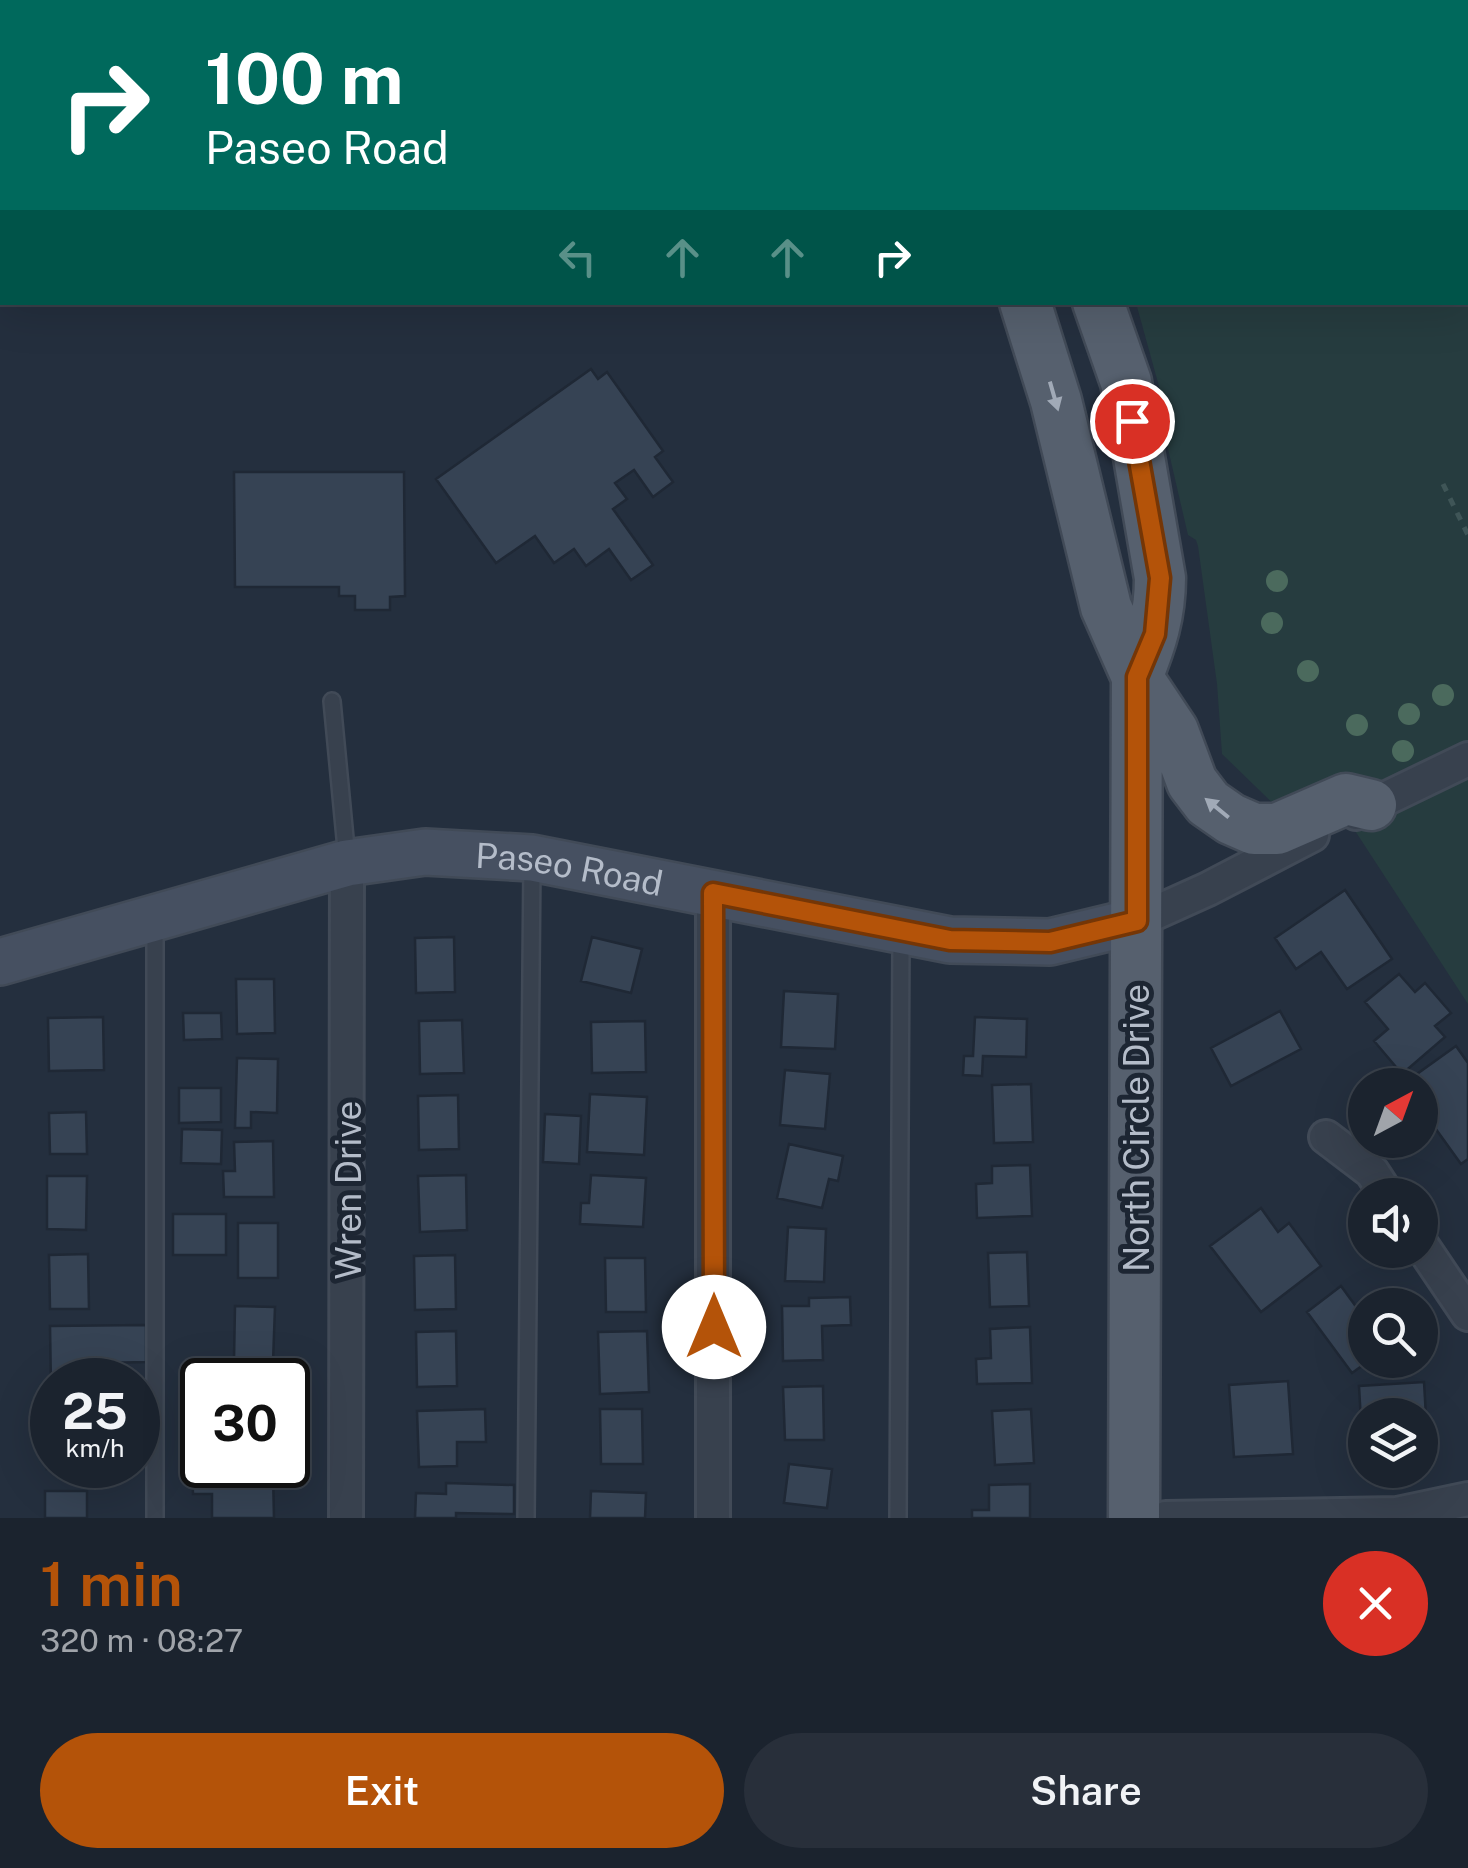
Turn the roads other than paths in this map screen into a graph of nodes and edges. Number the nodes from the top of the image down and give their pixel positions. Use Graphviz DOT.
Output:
graph roads {
  1 [pos="1026,305"];
  2 [pos="1099,305"];
  3 [pos="1137,677"];
  4 [pos="332,702"];
  5 [pos="1468,759"];
  6 [pos="1371,805"];
  7 [pos="532,858"];
  8 [pos="347,863"];
  9 [pos="713,893"];
  10 [pos="155,916"];
  11 [pos="1137,921"];
  12 [pos="901,932"];
  13 [pos="0,962"];
  14 [pos="1326,1137"];
  15 [pos="1376,1178"];
  16 [pos="1437,1268"];
  17 [pos="1468,1314"];
  18 [pos="1468,1499"];
  19 [pos="1397,1516"];
  20 [pos="155,1518"];
  21 [pos="346,1518"];
  22 [pos="526,1518"];
  23 [pos="712,1518"];
  24 [pos="898,1518"];
  25 [pos="1134,1518"];
  26 [pos="1166,1518"];
  1 -- 3 [label="main road, North Circle Drive, one-way"];
  2 -- 3 [label="main road, North Circle Drive"];
  6 -- 3 [label="main road, one-way"];
  3 -- 11 [label="main road, North Circle Drive"];
  4 -- 8 [label="lane"];
  5 -- 6 [label="street, Paseo Road"];
  6 -- 11 [label="street, Paseo Road"];
  7 -- 8 [label="street, Paseo Road"];
  7 -- 9 [label="street, Paseo Road"];
  7 -- 22 [label="lane"];
  8 -- 10 [label="street, Paseo Road"];
  8 -- 21 [label="street, Wren Drive"];
  9 -- 12 [label="street, Paseo Road"];
  9 -- 23 [label="street"];
  10 -- 13 [label="street, Paseo Road"];
  10 -- 20 [label="lane"];
  11 -- 12 [label="street, Paseo Road"];
  11 -- 25 [label="main road, North Circle Drive"];
  12 -- 24 [label="lane"];
  14 -- 15 [label="street"];
  16 -- 17 [label="street"];
  18 -- 19 [label="street"];
  19 -- 26 [label="street"];
}
